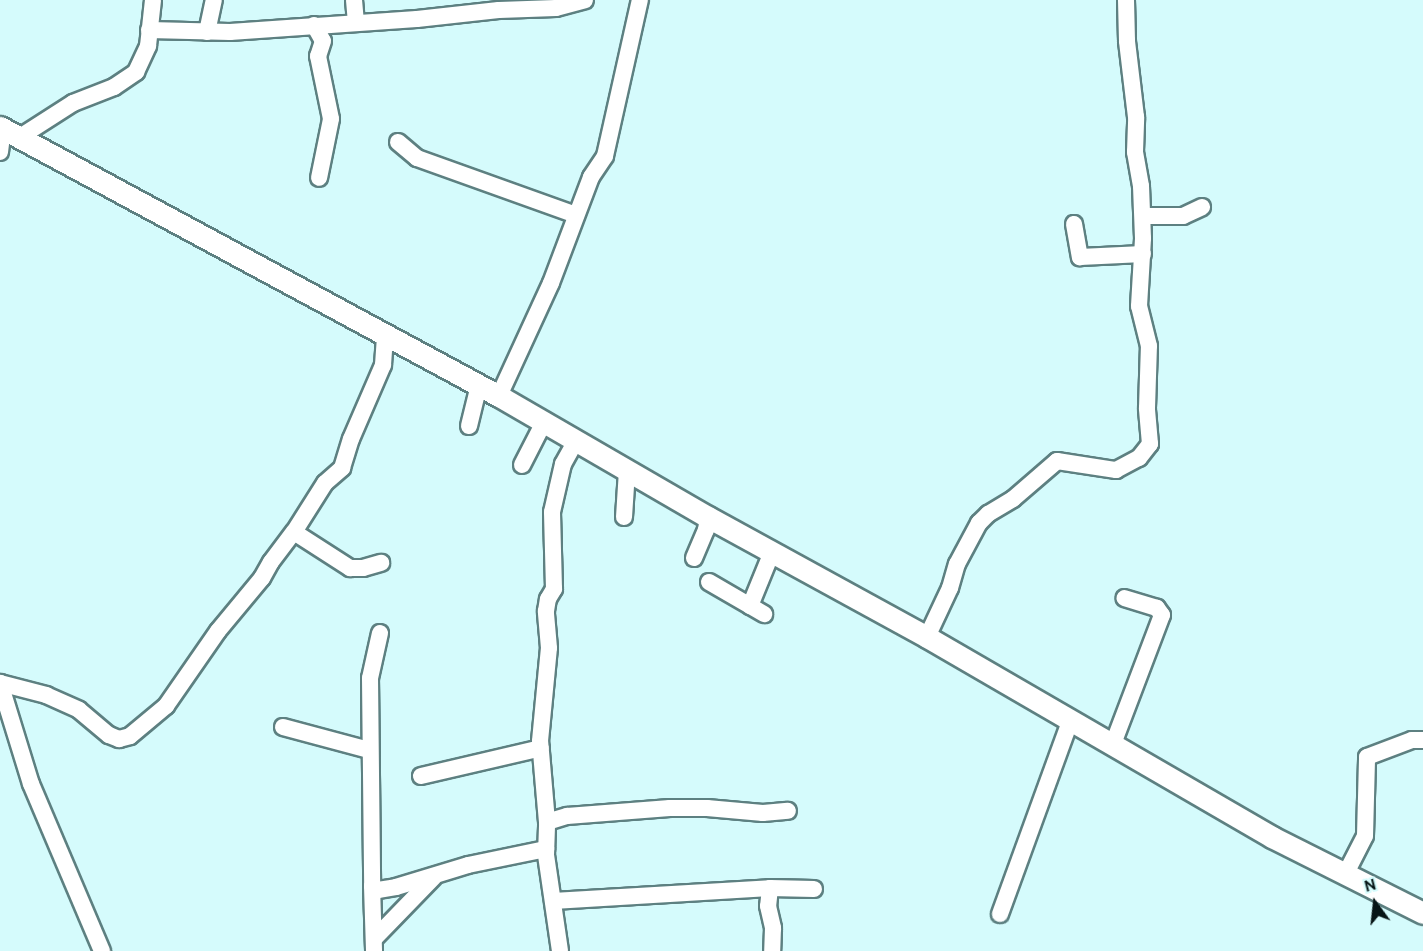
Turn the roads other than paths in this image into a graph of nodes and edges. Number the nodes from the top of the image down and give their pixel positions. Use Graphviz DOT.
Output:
graph roads {
  1 [pos="153,0"];
  2 [pos="214,0"];
  3 [pos="354,0"];
  4 [pos="585,0"];
  5 [pos="640,0"];
  6 [pos="1126,0"];
  7 [pos="356,22"];
  8 [pos="314,25"];
  9 [pos="149,30"];
  10 [pos="207,32"];
  11 [pos="7,131"];
  12 [pos="398,142"];
  13 [pos="0,152"];
  14 [pos="319,177"];
  15 [pos="1202,207"];
  16 [pos="576,215"];
  17 [pos="1143,216"];
  18 [pos="1074,224"];
  19 [pos="1143,254"];
  20 [pos="385,333"];
  21 [pos="479,385"];
  22 [pos="499,396"];
  23 [pos="544,422"];
  24 [pos="469,426"];
  25 [pos="576,441"];
  26 [pos="522,465"];
  27 [pos="627,471"];
  28 [pos="624,517"];
  29 [pos="708,518"];
  30 [pos="294,532"];
  31 [pos="772,552"];
  32 [pos="694,558"];
  33 [pos="381,562"];
  34 [pos="709,582"];
  35 [pos="1124,598"];
  36 [pos="380,633"];
  37 [pos="927,637"];
  38 [pos="1070,722"];
  39 [pos="283,727"];
  40 [pos="1423,740"];
  41 [pos="1113,744"];
  42 [pos="540,748"];
  43 [pos="369,750"];
  44 [pos="421,776"];
  45 [pos="788,810"];
  46 [pos="547,822"];
  47 [pos="546,849"];
  48 [pos="1345,875"];
  49 [pos="435,877"];
  50 [pos="372,886"];
  51 [pos="770,888"];
  52 [pos="814,889"];
  53 [pos="553,901"];
  54 [pos="1423,913"];
  55 [pos="1000,914"];
  56 [pos="374,945"];
  57 [pos="102,951"];
  58 [pos="560,951"];
  59 [pos="772,951"];
  1 -- 9 [label="street"];
  2 -- 10 [label="street"];
  3 -- 7 [label="street"];
  4 -- 7 [label="street"];
  5 -- 16 [label="street"];
  6 -- 17 [label="street"];
  7 -- 8 [label="street"];
  8 -- 10 [label="street"];
  8 -- 14 [label="street"];
  9 -- 10 [label="street"];
  9 -- 11 [label="street"];
  11 -- 13 [label="street"];
  11 -- 20 [label="street"];
  12 -- 16 [label="street"];
  15 -- 17 [label="street"];
  16 -- 22 [label="street"];
  17 -- 19 [label="street"];
  18 -- 19 [label="street"];
  19 -- 37 [label="street"];
  20 -- 21 [label="street"];
  20 -- 30 [label="street"];
  21 -- 22 [label="street"];
  21 -- 24 [label="street"];
  22 -- 23 [label="street"];
  23 -- 25 [label="street"];
  23 -- 26 [label="street"];
  25 -- 27 [label="street"];
  25 -- 42 [label="street"];
  27 -- 28 [label="street"];
  27 -- 29 [label="street"];
  29 -- 31 [label="street"];
  29 -- 32 [label="street"];
  30 -- 33 [label="street"];
  30 -- 57 [label="street"];
  31 -- 34 [label="street"];
  31 -- 37 [label="street"];
  35 -- 41 [label="street"];
  36 -- 43 [label="street"];
  37 -- 38 [label="street"];
  38 -- 41 [label="street"];
  38 -- 55 [label="street"];
  39 -- 43 [label="street"];
  40 -- 48 [label="street"];
  41 -- 48 [label="street"];
  42 -- 44 [label="street"];
  42 -- 46 [label="street"];
  43 -- 50 [label="street"];
  45 -- 46 [label="street"];
  46 -- 47 [label="street"];
  47 -- 49 [label="street"];
  47 -- 53 [label="street"];
  48 -- 54 [label="street"];
  49 -- 50 [label="street"];
  49 -- 56 [label="street"];
  50 -- 56 [label="street"];
  51 -- 52 [label="street"];
  51 -- 53 [label="street"];
  51 -- 59 [label="street"];
  53 -- 58 [label="street"];
}
